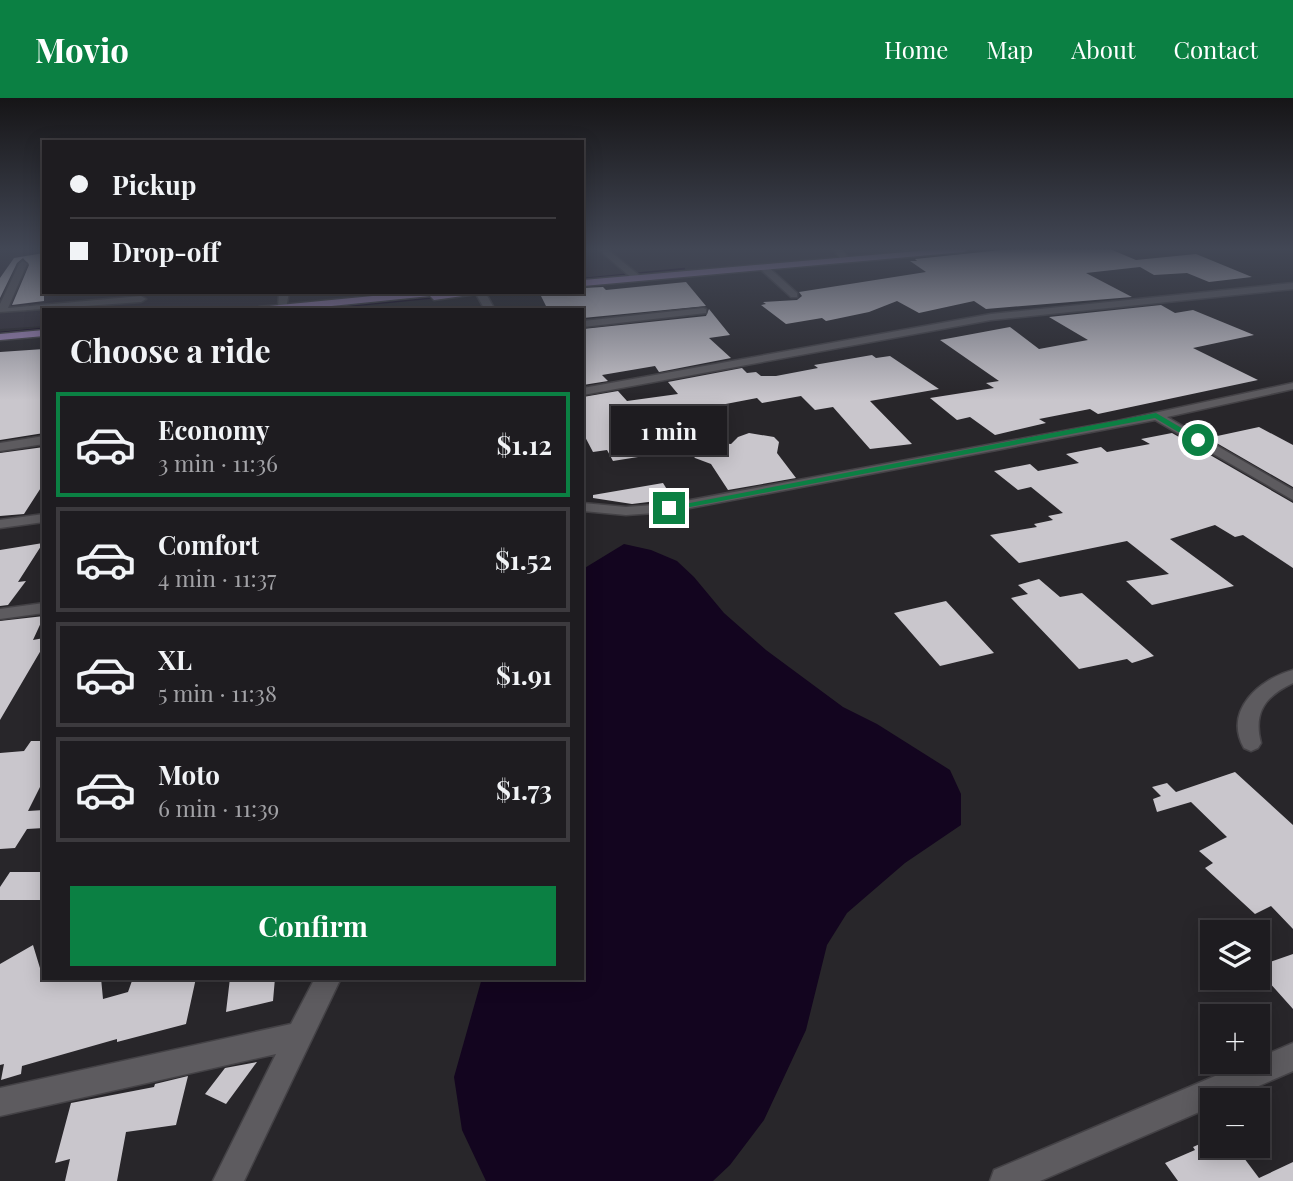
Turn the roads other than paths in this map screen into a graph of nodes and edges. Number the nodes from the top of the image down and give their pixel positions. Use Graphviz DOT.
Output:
graph roads {
  1 [pos="7,300"];
  2 [pos="106,300"];
  3 [pos="283,300"];
  4 [pos="364,300"];
  5 [pos="411,300"];
  6 [pos="1161,300"];
  7 [pos="283,307"];
  8 [pos="275,308"];
  9 [pos="321,308"];
  10 [pos="703,311"];
  11 [pos="584,324"];
  12 [pos="42,332"];
  13 [pos="0,336"];
  14 [pos="1293,386"];
  15 [pos="584,392"];
  16 [pos="1156,416"];
  17 [pos="42,440"];
  18 [pos="0,447"];
  19 [pos="1293,496"];
  20 [pos="584,508"];
  21 [pos="42,519"];
  22 [pos="0,524"];
  23 [pos="42,608"];
  24 [pos="0,614"];
  25 [pos="1293,676"];
  26 [pos="1251,743"];
  27 [pos="327,980"];
  28 [pos="298,1036"];
  29 [pos="1293,1057"];
  30 [pos="0,1102"];
  31 [pos="228,1181"];
  32 [pos="1005,1181"];
  1 -- 2 [label="street"];
  3 -- 7 [label="street"];
  4 -- 7 [label="main road"];
  5 -- 9 [label="main road"];
  6 -- 15 [label="street"];
  7 -- 8 [label="main road"];
  10 -- 11 [label="street"];
  12 -- 13 [label="main road"];
  14 -- 16 [label="street"];
  16 -- 19 [label="street"];
  16 -- 20 [label="street"];
  17 -- 18 [label="street"];
  21 -- 22 [label="street"];
  23 -- 24 [label="street"];
  25 -- 26 [label="street"];
  27 -- 28 [label="street"];
  28 -- 30 [label="street"];
  28 -- 31 [label="street"];
  29 -- 32 [label="street"];
}
